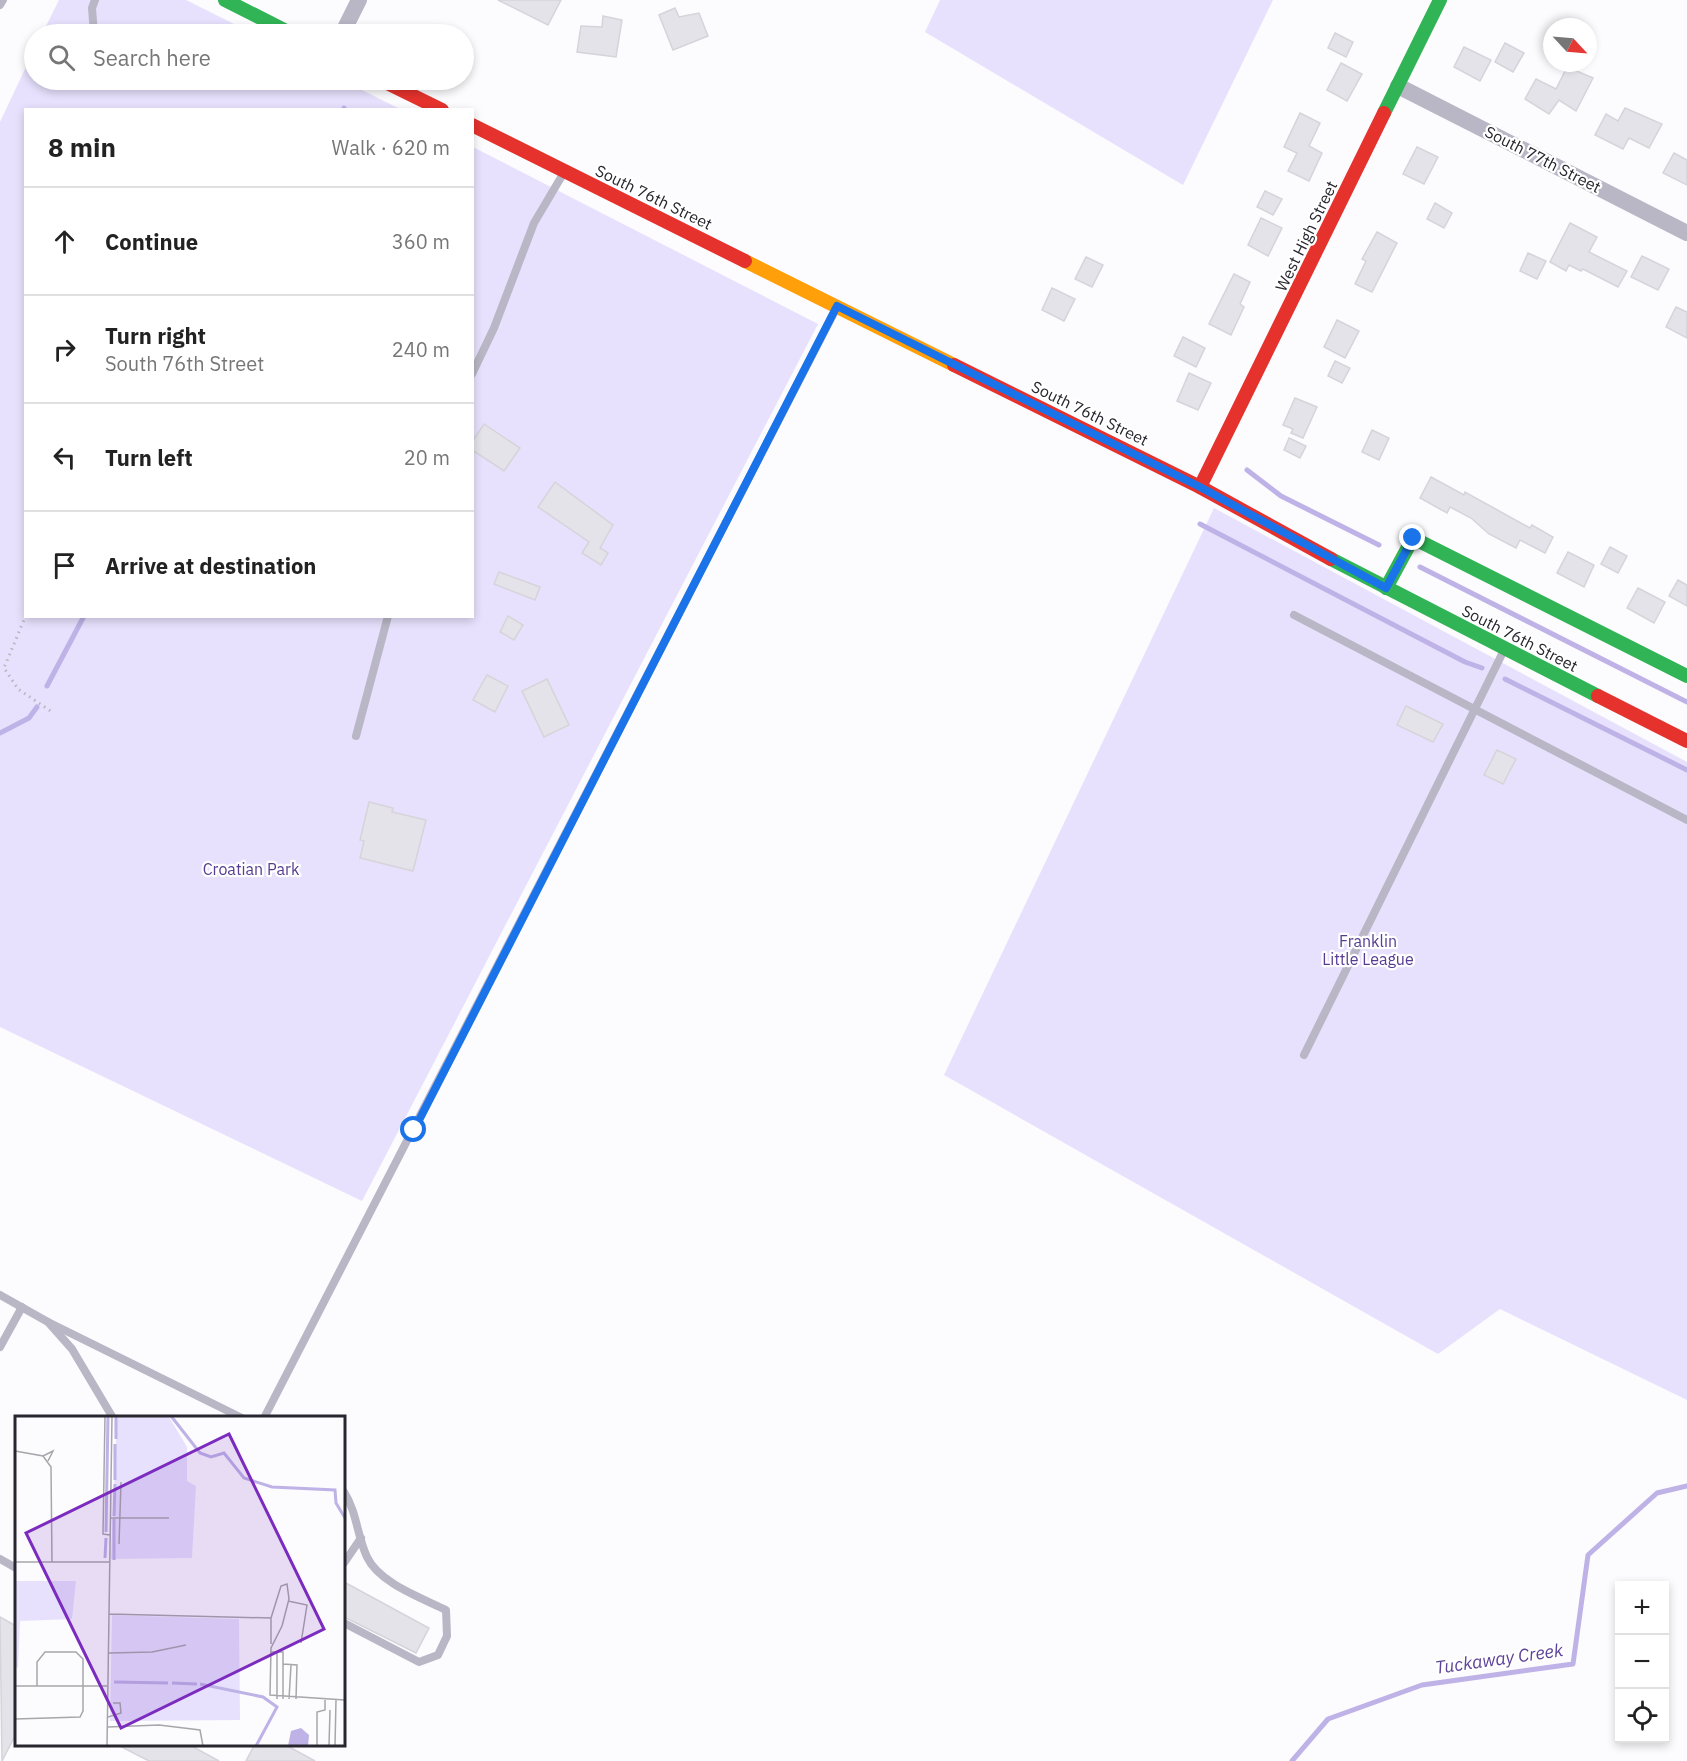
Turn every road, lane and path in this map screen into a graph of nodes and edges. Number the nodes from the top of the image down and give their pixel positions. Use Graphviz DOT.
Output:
graph roads {
  1 [pos="3,0"];
  2 [pos="95,0"];
  3 [pos="225,0"];
  4 [pos="359,0"];
  5 [pos="1440,0"];
  6 [pos="0,5"];
  7 [pos="93,24"];
  8 [pos="272,24"];
  9 [pos="347,24"];
  10 [pos="1398,86"];
  11 [pos="401,90"];
  12 [pos="438,108"];
  13 [pos="474,126"];
  14 [pos="565,171"];
  15 [pos="1687,233"];
  16 [pos="837,306"];
  17 [pos="474,370"];
  18 [pos="1200,487"];
  19 [pos="1386,588"];
  20 [pos="1294,615"];
  21 [pos="25,618"];
  22 [pos="387,618"];
  23 [pos="1505,650"];
  24 [pos="1687,676"];
  25 [pos="1476,708"];
  26 [pos="52,712"];
  27 [pos="356,736"];
  28 [pos="1687,741"];
  29 [pos="1687,820"];
  30 [pos="1304,1055"];
  31 [pos="0,1295"];
  32 [pos="22,1307"];
  33 [pos="48,1322"];
  34 [pos="0,1347"];
  35 [pos="232,1415"];
  36 [pos="112,1416"];
  37 [pos="265,1416"];
  38 [pos="345,1494"];
  39 [pos="361,1538"];
  40 [pos="0,1559"];
  41 [pos="345,1562"];
  42 [pos="15,1567"];
  43 [pos="345,1624"];
  1 -- 6 [label="lane"];
  2 -- 7 [label="lane"];
  3 -- 8 [label="main road"];
  4 -- 9 [label="street"];
  5 -- 10 [label="main road, West High Street"];
  10 -- 15 [label="street, South 77th Street"];
  10 -- 18 [label="main road, West High Street"];
  11 -- 12 [label="main road"];
  13 -- 14 [label="main road, South 76th Street"];
  14 -- 16 [label="main road, South 76th Street"];
  14 -- 17 [label="lane"];
  16 -- 18 [label="main road, South 76th Street"];
  16 -- 37 [label="lane"];
  18 -- 19 [label="main road, South 76th Street"];
  19 -- 23 [label="main road, South 76th Street"];
  19 -- 24 [label="main road"];
  20 -- 25 [label="lane"];
  21 -- 26 [label="path"];
  22 -- 27 [label="lane"];
  23 -- 25 [label="lane"];
  23 -- 28 [label="main road, South 76th Street"];
  25 -- 29 [label="lane"];
  25 -- 30 [label="lane"];
  31 -- 32 [label="lane"];
  32 -- 33 [label="lane"];
  32 -- 34 [label="lane"];
  33 -- 35 [label="lane"];
  33 -- 36 [label="lane"];
  38 -- 39 [label="lane"];
  39 -- 41 [label="lane"];
  39 -- 43 [label="lane"];
  40 -- 42 [label="lane"];
}
